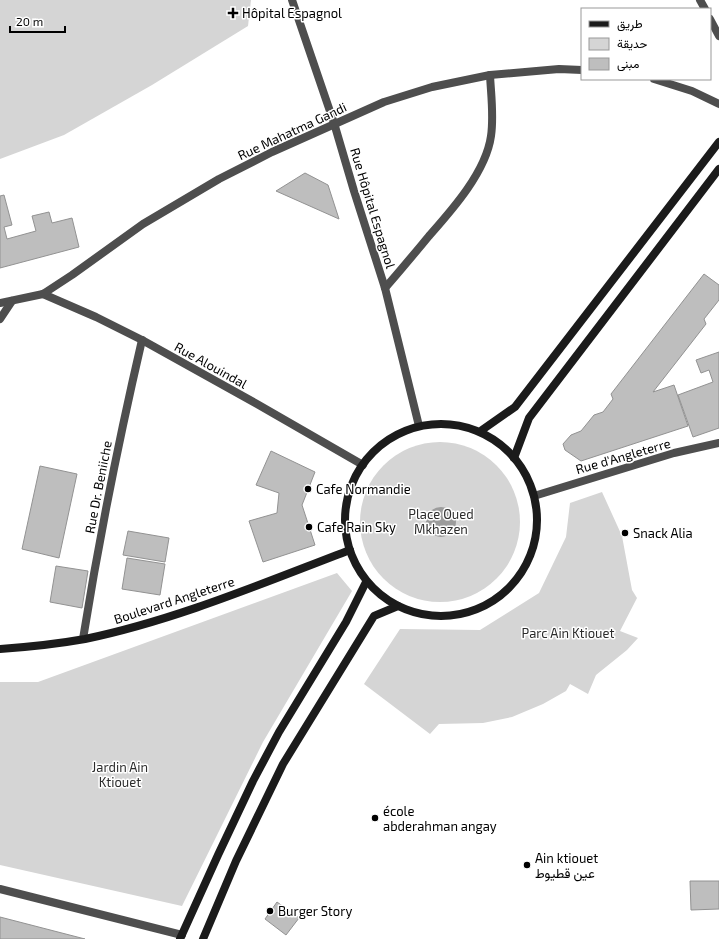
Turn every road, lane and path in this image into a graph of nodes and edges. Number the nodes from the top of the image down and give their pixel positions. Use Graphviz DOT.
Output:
graph roads {
  1 [pos="292,0"];
  2 [pos="711,21"];
  3 [pos="719,36"];
  4 [pos="581,70"];
  5 [pos="490,75"];
  6 [pos="657,80"];
  7 [pos="719,104"];
  8 [pos="334,123"];
  9 [pos="719,142"];
  10 [pos="719,170"];
  11 [pos="385,288"];
  12 [pos="43,294"];
  13 [pos="12,301"];
  14 [pos="0,303"];
  15 [pos="0,319"];
  16 [pos="142,340"];
  17 [pos="419,426"];
  18 [pos="482,430"];
  19 [pos="719,443"];
  20 [pos="514,458"];
  21 [pos="363,465"];
  22 [pos="534,496"];
  23 [pos="350,550"];
  24 [pos="366,582"];
  25 [pos="398,606"];
  26 [pos="83,639"];
  27 [pos="0,649"];
  28 [pos="0,889"];
  29 [pos="181,937"];
  30 [pos="203,939"];
  1 -- 8 [label="street, Rue Hôpital Espagnol"];
  2 -- 3 [label="street"];
  4 -- 5 [label="street, Rue Mahatma Gandi"];
  5 -- 8 [label="street, Rue Mahatma Gandi"];
  5 -- 11 [label="street"];
  6 -- 7 [label="street"];
  8 -- 11 [label="street, Rue Hôpital Espagnol"];
  8 -- 12 [label="street, Rue Mahatma Gandi"];
  9 -- 18 [label="main road"];
  10 -- 20 [label="main road"];
  11 -- 17 [label="street, Rue Hôpital Espagnol"];
  12 -- 13 [label="street"];
  12 -- 16 [label="street, Rue Alouindal"];
  13 -- 14 [label="street"];
  13 -- 15 [label="street"];
  16 -- 21 [label="street, Rue Alouindal"];
  16 -- 26 [label="street, Rue Dr. Beniiche"];
  17 -- 18 [label="main road"];
  17 -- 21 [label="main road"];
  18 -- 20 [label="main road"];
  19 -- 22 [label="street, Rue d'Angleterre"];
  20 -- 22 [label="main road"];
  21 -- 23 [label="main road"];
  22 -- 25 [label="main road"];
  23 -- 24 [label="main road"];
  23 -- 26 [label="main road, Boulevard Angleterre"];
  24 -- 25 [label="main road"];
  24 -- 29 [label="main road"];
  25 -- 30 [label="main road"];
  26 -- 27 [label="main road, Boulevard Angleterre"];
  28 -- 29 [label="street"];
}
